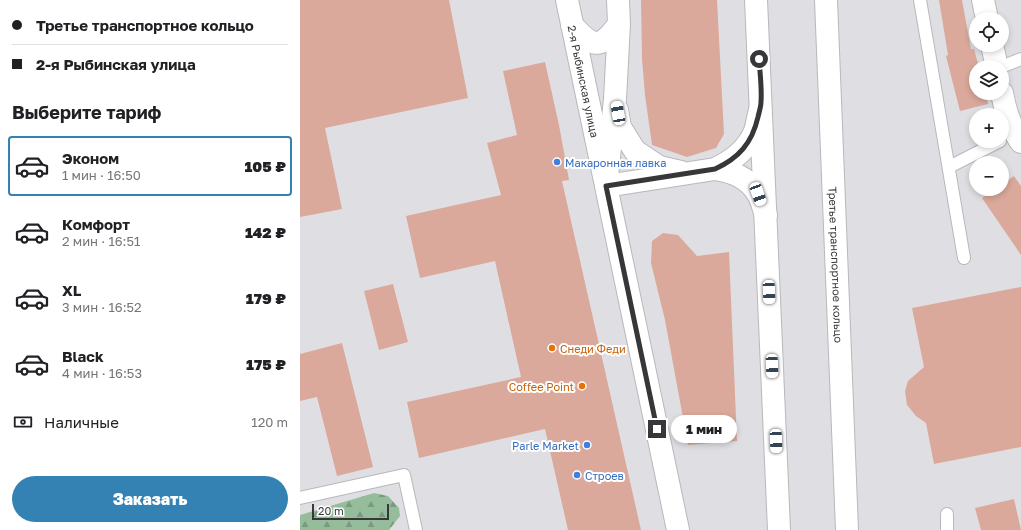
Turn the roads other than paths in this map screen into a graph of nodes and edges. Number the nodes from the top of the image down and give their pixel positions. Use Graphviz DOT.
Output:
graph roads {
  1 [pos="567,0"];
  2 [pos="618,0"];
  3 [pos="756,0"];
  4 [pos="826,0"];
  5 [pos="920,0"];
  6 [pos="983,0"];
  7 [pos="986,12"];
  8 [pos="619,24"];
  9 [pos="572,25"];
  10 [pos="1021,59"];
  11 [pos="1009,64"];
  12 [pos="615,99"];
  13 [pos="1003,100"];
  14 [pos="762,103"];
  15 [pos="1010,139"];
  16 [pos="949,167"];
  17 [pos="715,169"];
  18 [pos="686,173"];
  19 [pos="606,186"];
  20 [pos="766,217"];
  21 [pos="964,258"];
  22 [pos="300,498"];
  23 [pos="947,514"];
  24 [pos="416,530"];
  25 [pos="678,530"];
  26 [pos="779,530"];
  27 [pos="847,530"];
  28 [pos="946,530"];
  1 -- 9 [label="street, 2-я Рыбинская улица"];
  2 -- 8 [label="street, 2-я Рыбинская улица"];
  3 -- 14 [label="street"];
  4 -- 27 [label="street, Третье транспортное кольцо"];
  5 -- 16 [label="lane"];
  6 -- 7 [label="street"];
  8 -- 9 [label="street"];
  8 -- 12 [label="street, 2-я Рыбинская улица"];
  9 -- 19 [label="street, 2-я Рыбинская улица"];
  10 -- 11 [label="lane"];
  12 -- 18 [label="street"];
  12 -- 19 [label="street, 2-я Рыбинская улица"];
  13 -- 15 [label="street"];
  14 -- 17 [label="street"];
  14 -- 20 [label="street"];
  15 -- 16 [label="lane"];
  16 -- 21 [label="lane"];
  17 -- 18 [label="street"];
  17 -- 20 [label="street"];
  18 -- 19 [label="street"];
  19 -- 25 [label="street, 2-я Рыбинская улица"];
  20 -- 26 [label="street"];
  22 -- 24 [label="lane"];
  23 -- 28 [label="lane"];
}
